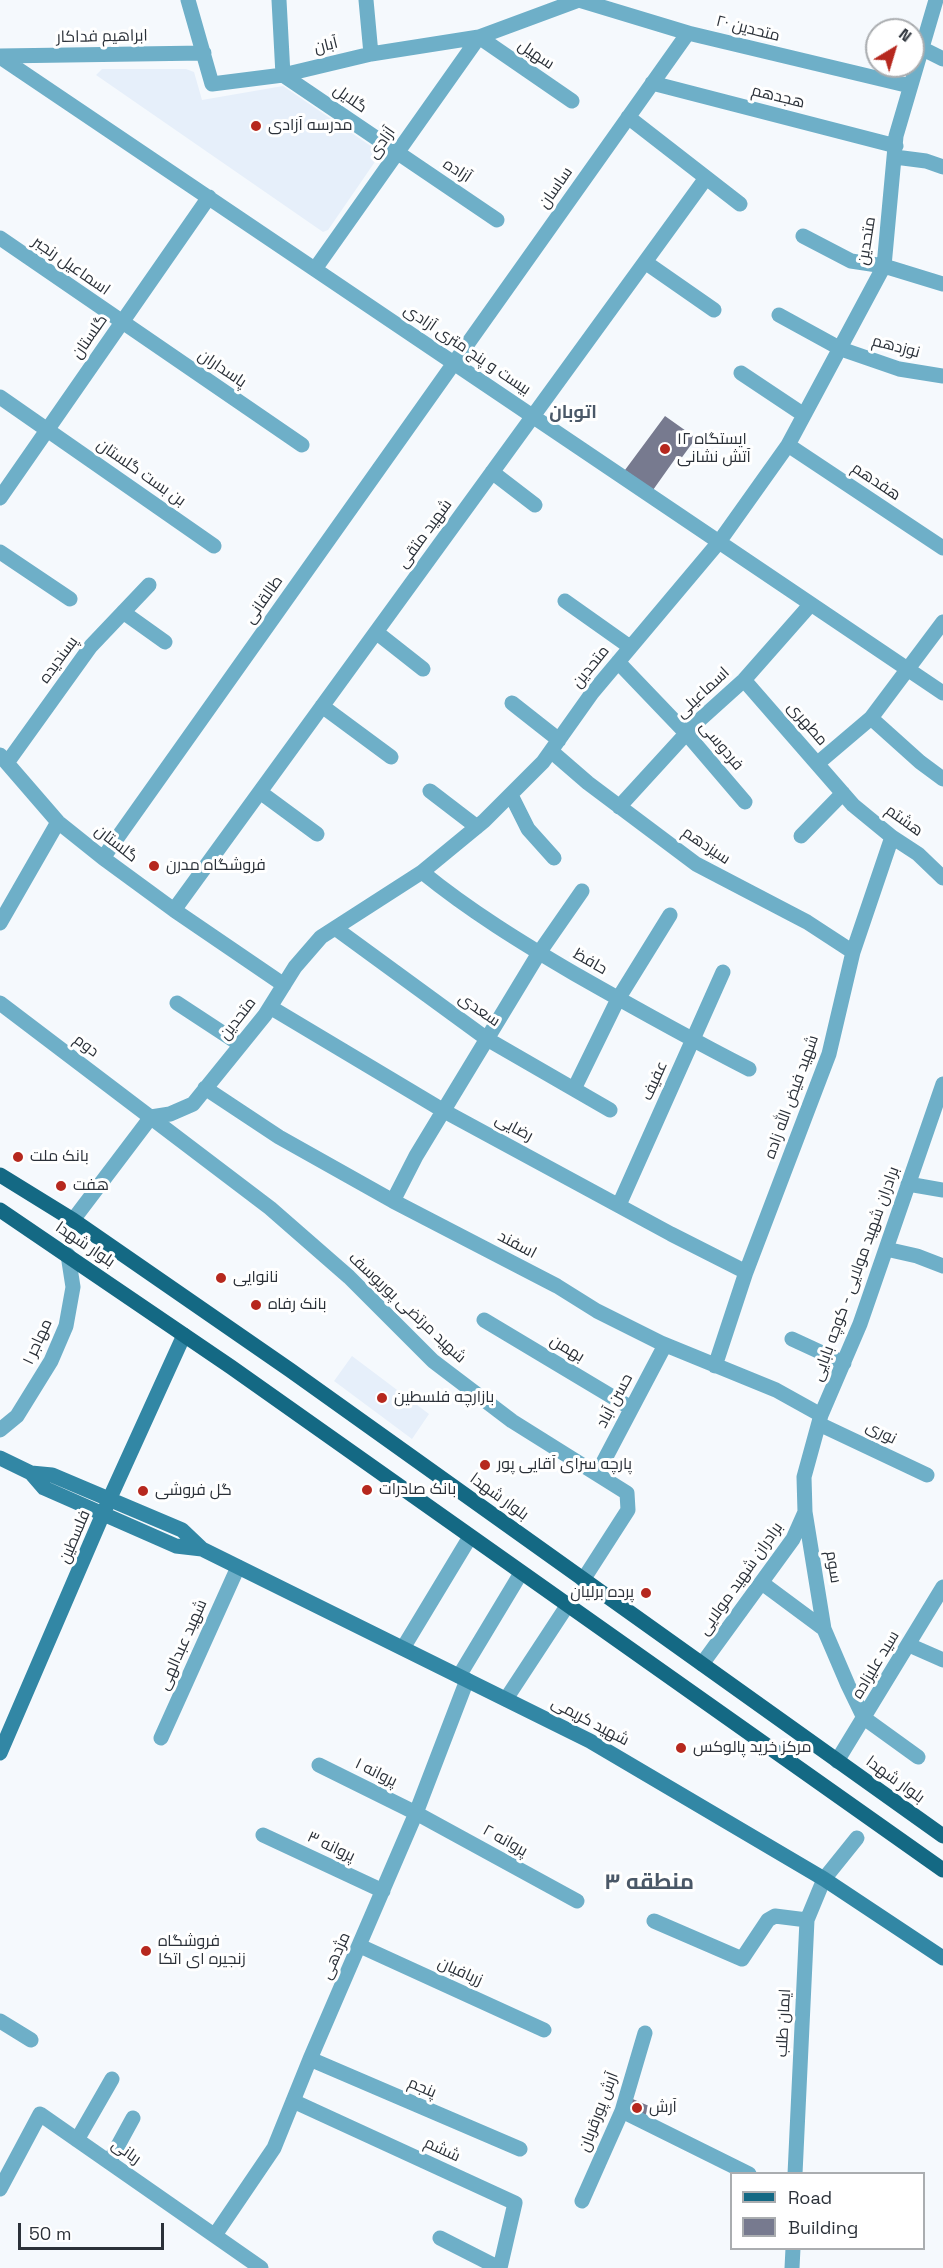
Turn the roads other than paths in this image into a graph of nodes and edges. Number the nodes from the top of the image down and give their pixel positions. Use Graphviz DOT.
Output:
graph roads {
  1 [pos="188,0"];
  2 [pos="279,0"];
  3 [pos="366,0"];
  4 [pos="579,0"];
  5 [pos="936,0"];
  6 [pos="688,33"];
  7 [pos="925,35"];
  8 [pos="479,38"];
  9 [pos="925,50"];
  10 [pos="204,53"];
  11 [pos="371,54"];
  12 [pos="0,56"];
  13 [pos="943,59"];
  14 [pos="283,75"];
  15 [pos="912,78"];
  16 [pos="652,83"];
  17 [pos="910,86"];
  18 [pos="572,101"];
  19 [pos="628,117"];
  20 [pos="895,151"];
  21 [pos="396,153"];
  22 [pos="943,167"];
  23 [pos="706,178"];
  24 [pos="209,198"];
  25 [pos="740,204"];
  26 [pos="497,220"];
  27 [pos="803,236"];
  28 [pos="0,238"];
  29 [pos="645,262"];
  30 [pos="885,266"];
  31 [pos="315,269"];
  32 [pos="943,284"];
  33 [pos="714,310"];
  34 [pos="779,315"];
  35 [pos="122,323"];
  36 [pos="841,349"];
  37 [pos="454,363"];
  38 [pos="741,373"];
  39 [pos="943,376"];
  40 [pos="0,397"];
  41 [pos="533,416"];
  42 [pos="804,416"];
  43 [pos="47,430"];
  44 [pos="302,445"];
  45 [pos="788,445"];
  46 [pos="492,472"];
  47 [pos="0,498"];
  48 [pos="535,505"];
  49 [pos="719,542"];
  50 [pos="214,546"];
  51 [pos="943,548"];
  52 [pos="0,552"];
  53 [pos="148,585"];
  54 [pos="70,599"];
  55 [pos="565,601"];
  56 [pos="812,604"];
  57 [pos="123,612"];
  58 [pos="943,622"];
  59 [pos="376,632"];
  60 [pos="165,642"];
  61 [pos="630,648"];
  62 [pos="618,662"];
  63 [pos="423,669"];
  64 [pos="909,670"];
  65 [pos="744,680"];
  66 [pos="943,693"];
  67 [pos="512,703"];
  68 [pos="322,706"];
  69 [pos="872,718"];
  70 [pos="686,733"];
  71 [pos="555,745"];
  72 [pos="391,757"];
  73 [pos="3,759"];
  74 [pos="818,763"];
  75 [pos="943,779"];
  76 [pos="430,791"];
  77 [pos="260,792"];
  78 [pos="843,793"];
  79 [pos="511,795"];
  80 [pos="745,802"];
  81 [pos="619,807"];
  82 [pos="58,822"];
  83 [pos="477,827"];
  84 [pos="317,834"];
  85 [pos="801,836"];
  86 [pos="892,837"];
  87 [pos="103,858"];
  88 [pos="554,858"];
  89 [pos="423,872"];
  90 [pos="943,878"];
  91 [pos="582,891"];
  92 [pos="174,910"];
  93 [pos="670,915"];
  94 [pos="0,923"];
  95 [pos="335,928"];
  96 [pos="853,952"];
  97 [pos="539,953"];
  98 [pos="723,972"];
  99 [pos="284,985"];
  100 [pos="618,999"];
  101 [pos="0,1003"];
  102 [pos="177,1003"];
  103 [pos="270,1007"];
  104 [pos="488,1039"];
  105 [pos="693,1040"];
  106 [pos="241,1045"];
  107 [pos="749,1069"];
  108 [pos="943,1084"];
  109 [pos="205,1088"];
  110 [pos="574,1089"];
  111 [pos="610,1110"];
  112 [pos="444,1111"];
  113 [pos="151,1117"];
  114 [pos="0,1175"];
  115 [pos="908,1184"];
  116 [pos="943,1190"];
  117 [pos="393,1201"];
  118 [pos="619,1206"];
  119 [pos="0,1209"];
  120 [pos="73,1220"];
  121 [pos="886,1249"];
  122 [pos="68,1255"];
  123 [pos="943,1266"];
  124 [pos="746,1272"];
  125 [pos="484,1320"];
  126 [pos="184,1335"];
  127 [pos="792,1339"];
  128 [pos="665,1345"];
  129 [pos="844,1363"];
  130 [pos="716,1366"];
  131 [pos="631,1408"];
  132 [pos="820,1419"];
  133 [pos="0,1430"];
  134 [pos="0,1458"];
  135 [pos="32,1473"];
  136 [pos="597,1473"];
  137 [pos="927,1475"];
  138 [pos="110,1500"];
  139 [pos="806,1512"];
  140 [pos="104,1515"];
  141 [pos="470,1537"];
  142 [pos="202,1549"];
  143 [pos="238,1567"];
  144 [pos="521,1573"];
  145 [pos="583,1580"];
  146 [pos="762,1583"];
  147 [pos="943,1587"];
  148 [pos="567,1606"];
  149 [pos="824,1629"];
  150 [pos="909,1645"];
  151 [pos="402,1648"];
  152 [pos="943,1660"];
  153 [pos="702,1664"];
  154 [pos="463,1678"];
  155 [pos="506,1699"];
  156 [pos="864,1718"];
  157 [pos="161,1738"];
  158 [pos="0,1753"];
  159 [pos="918,1757"];
  160 [pos="837,1761"];
  161 [pos="319,1765"];
  162 [pos="416,1813"];
  163 [pos="263,1835"];
  164 [pos="943,1836"];
  165 [pos="857,1838"];
  166 [pos="943,1870"];
  167 [pos="824,1879"];
  168 [pos="383,1891"];
  169 [pos="577,1901"];
  170 [pos="807,1920"];
  171 [pos="654,1922"];
  172 [pos="360,1946"];
  173 [pos="943,1958"];
  174 [pos="0,2021"];
  175 [pos="544,2030"];
  176 [pos="645,2034"];
  177 [pos="31,2040"];
  178 [pos="310,2059"];
  179 [pos="112,2079"];
  180 [pos="293,2101"];
  181 [pos="622,2110"];
  182 [pos="133,2118"];
  183 [pos="77,2140"];
  184 [pos="520,2149"];
  185 [pos="109,2162"];
  186 [pos="745,2172"];
  187 [pos="795,2172"];
  188 [pos="0,2189"];
  189 [pos="582,2201"];
  190 [pos="215,2235"];
  191 [pos="440,2238"];
  192 [pos="793,2250"];
  193 [pos="261,2268"];
  194 [pos="500,2268"];
  195 [pos="792,2268"];
  1 -- 10 [label="street"];
  2 -- 14 [label="street"];
  3 -- 11 [label="street"];
  4 -- 6 [label="street, متحدین ۲۰"];
  4 -- 8 [label="street, آبان"];
  5 -- 7 [label="street, متحدین"];
  6 -- 16 [label="street, ساسان"];
  6 -- 17 [label="street, متحدین ۲۰"];
  8 -- 11 [label="street, آبان"];
  8 -- 18 [label="street, سهیل"];
  8 -- 21 [label="street, آزادی"];
  9 -- 13 [label="street"];
  10 -- 12 [label="street, ابراهیم فداکار"];
  10 -- 14 [label="street, آبان"];
  11 -- 14 [label="street, آبان"];
  12 -- 24 [label="street, بیست و پنج متری آزادی"];
  14 -- 21 [label="street, گلایل"];
  15 -- 17 [label="street, متحدین"];
  16 -- 19 [label="street, ساسان"];
  16 -- 20 [label="street, هجدهم"];
  17 -- 20 [label="street, متحدین"];
  19 -- 23 [label="street"];
  19 -- 37 [label="street, ساسان"];
  20 -- 22 [label="street, هجدهم"];
  20 -- 30 [label="street, متحدین"];
  21 -- 26 [label="street, آزاده"];
  21 -- 31 [label="street, آزادی"];
  23 -- 25 [label="street"];
  23 -- 29 [label="street, شهید متقی"];
  24 -- 31 [label="street, بیست و پنج متری آزادی"];
  24 -- 35 [label="street, گلستان"];
  27 -- 30 [label="street"];
  28 -- 35 [label="street, اسماعیل رنجبر"];
  29 -- 33 [label="street"];
  29 -- 41 [label="street, شهید متقی"];
  30 -- 32 [label="street"];
  30 -- 36 [label="street, متحدین"];
  31 -- 37 [label="street, بیست و پنج متری آزادی"];
  34 -- 36 [label="street, نوزدهم"];
  35 -- 43 [label="street, گلستان"];
  35 -- 44 [label="street, پاسداران"];
  36 -- 39 [label="street, نوزدهم"];
  36 -- 42 [label="street, متحدین"];
  37 -- 41 [label="street, بیست و پنج متری آزادی"];
  37 -- 87 [label="street, طالقانی"];
  38 -- 42 [label="street"];
  40 -- 43 [label="street, بن بست گلستان"];
  41 -- 46 [label="street, شهید متقی"];
  41 -- 49 [label="street, بیست و پنج متری آزادی"];
  42 -- 45 [label="street, متحدین"];
  43 -- 47 [label="street, گلستان"];
  43 -- 50 [label="street, بن بست گلستان"];
  45 -- 49 [label="street, متحدین"];
  45 -- 51 [label="street, هفدهم"];
  46 -- 48 [label="street"];
  46 -- 59 [label="street, شهید متقی"];
  49 -- 56 [label="street, بیست و پنج متری آزادی"];
  49 -- 61 [label="street, متحدین"];
  52 -- 54 [label="street"];
  53 -- 57 [label="street, پسندیده"];
  55 -- 61 [label="street"];
  56 -- 64 [label="street, بیست و پنج متری آزادی"];
  56 -- 65 [label="street, اسماعیلی"];
  57 -- 60 [label="street"];
  57 -- 73 [label="street, پسندیده"];
  58 -- 64 [label="street"];
  59 -- 63 [label="street"];
  59 -- 68 [label="street, شهید متقی"];
  61 -- 62 [label="street, متحدین"];
  62 -- 70 [label="street, فردوسی"];
  62 -- 71 [label="street, متحدین"];
  64 -- 66 [label="street, بیست و پنج متری آزادی"];
  64 -- 69 [label="street"];
  65 -- 70 [label="street, اسماعیلی"];
  65 -- 74 [label="street, مطهری"];
  67 -- 71 [label="street, سیزدهم"];
  68 -- 72 [label="street"];
  68 -- 77 [label="street, شهید متقی"];
  69 -- 74 [label="street"];
  69 -- 75 [label="street"];
  70 -- 80 [label="street, فردوسی"];
  70 -- 81 [label="street, اسماعیلی"];
  71 -- 79 [label="street, متحدین"];
  71 -- 81 [label="street, سیزدهم"];
  73 -- 82 [label="street, گلستان"];
  74 -- 78 [label="street, مطهری"];
  76 -- 83 [label="street"];
  77 -- 84 [label="street"];
  77 -- 92 [label="street, شهید متقی"];
  78 -- 85 [label="street"];
  78 -- 86 [label="street, هشتم"];
  79 -- 83 [label="street, متحدین"];
  79 -- 88 [label="street"];
  81 -- 96 [label="street, سیزدهم"];
  82 -- 87 [label="street, گلستان"];
  82 -- 94 [label="street"];
  83 -- 89 [label="street, متحدین"];
  86 -- 90 [label="street, هشتم"];
  86 -- 96 [label="street, شهید فیض الله زاده"];
  87 -- 92 [label="street, گلستان"];
  89 -- 95 [label="street, متحدین"];
  89 -- 97 [label="street, حافظ"];
  91 -- 97 [label="street"];
  92 -- 99 [label="street, گلستان"];
  93 -- 100 [label="street"];
  95 -- 99 [label="street, متحدین"];
  95 -- 104 [label="street, سعدی"];
  96 -- 124 [label="street, شهید فیض الله زاده"];
  97 -- 100 [label="street, حافظ"];
  97 -- 104 [label="street"];
  98 -- 105 [label="street, عفیف"];
  99 -- 103 [label="street, متحدین"];
  100 -- 105 [label="street, حافظ"];
  100 -- 110 [label="street"];
  101 -- 113 [label="street, دوم"];
  102 -- 106 [label="street"];
  103 -- 106 [label="street, متحدین"];
  103 -- 112 [label="street, رضایی"];
  104 -- 110 [label="street, سعدی"];
  104 -- 112 [label="street"];
  105 -- 107 [label="street, حافظ"];
  105 -- 118 [label="street, عفیف"];
  106 -- 109 [label="street, متحدین"];
  108 -- 115 [label="street, برادران شهید مولایی - کوچه بابایی"];
  109 -- 113 [label="street, متحدین"];
  109 -- 117 [label="street, اسفند"];
  110 -- 111 [label="street, سعدی"];
  112 -- 117 [label="street"];
  112 -- 118 [label="street, رضایی"];
  113 -- 120 [label="street"];
  113 -- 136 [label="street, شهید مرتضی پوریوسف"];
  114 -- 120 [label="main road, بلوار شهدا"];
  115 -- 116 [label="street"];
  115 -- 121 [label="street, برادران شهید مولایی - کوچه بابایی"];
  117 -- 128 [label="street, اسفند"];
  118 -- 124 [label="street, رضایی"];
  119 -- 122 [label="main road, بلوار شهدا"];
  120 -- 145 [label="main road, بلوار شهدا"];
  121 -- 123 [label="street"];
  121 -- 129 [label="street, برادران شهید مولایی - کوچه بابایی"];
  122 -- 126 [label="main road, بلوار شهدا"];
  122 -- 133 [label="street, مهاجر ۱"];
  124 -- 130 [label="street, شهید فیض الله زاده"];
  125 -- 131 [label="street, بهمن"];
  126 -- 138 [label="main road, فلسطین"];
  126 -- 141 [label="main road, بلوار شهدا"];
  127 -- 129 [label="street"];
  128 -- 130 [label="street, اسفند"];
  128 -- 131 [label="street, حسن آباد"];
  129 -- 132 [label="street, برادران شهید مولایی - کوچه بابایی"];
  130 -- 132 [label="street, اسفند"];
  131 -- 136 [label="street, حسن آباد"];
  132 -- 137 [label="street, نوری"];
  132 -- 139 [label="street, برادران شهید مولایی - کوچه بابایی"];
  134 -- 135 [label="main road"];
  135 -- 138 [label="main road, شهید کریمی"];
  135 -- 140 [label="main road, شهید کریمی"];
  136 -- 145 [label="street, شهید مرتضی پوریوسف"];
  138 -- 140 [label="main road, فلسطین"];
  138 -- 142 [label="main road, شهید کریمی"];
  139 -- 146 [label="street, برادران شهید مولایی"];
  139 -- 149 [label="street, سوم"];
  140 -- 142 [label="main road, شهید کریمی"];
  140 -- 158 [label="main road, فلسطین"];
  141 -- 144 [label="main road, بلوار شهدا"];
  141 -- 151 [label="street"];
  142 -- 143 [label="main road, شهید کریمی"];
  143 -- 151 [label="main road, شهید کریمی"];
  143 -- 157 [label="street, شهید عبدالهی"];
  144 -- 148 [label="main road, بلوار شهدا"];
  144 -- 154 [label="street, مژدهی"];
  145 -- 153 [label="main road, بلوار شهدا"];
  146 -- 149 [label="street"];
  146 -- 153 [label="street, برادران شهید مولایی"];
  147 -- 150 [label="street, سید علیزاده"];
  148 -- 155 [label="street"];
  148 -- 166 [label="main road, بلوار شهدا"];
  149 -- 156 [label="street"];
  150 -- 152 [label="street"];
  150 -- 156 [label="street, سید علیزاده"];
  151 -- 154 [label="main road, شهید کریمی"];
  153 -- 160 [label="main road, بلوار شهدا"];
  154 -- 155 [label="main road, شهید کریمی"];
  154 -- 162 [label="street, مژدهی"];
  155 -- 167 [label="main road, شهید کریمی"];
  156 -- 159 [label="street"];
  156 -- 160 [label="street, سید علیزاده"];
  160 -- 164 [label="main road, بلوار شهدا"];
  161 -- 162 [label="street, پروانه ۱"];
  162 -- 168 [label="street, مژدهی"];
  162 -- 169 [label="street, پروانه ۲"];
  163 -- 168 [label="street, پروانه ۳"];
  165 -- 167 [label="street, ایمان طلب"];
  167 -- 170 [label="street, ایمان طلب"];
  167 -- 173 [label="main road, شهید کریمی"];
  168 -- 172 [label="street, مژدهی"];
  170 -- 171 [label="street"];
  170 -- 187 [label="street, ایمان طلب"];
  172 -- 175 [label="street, زربافیان"];
  172 -- 178 [label="street, مژدهی"];
  174 -- 177 [label="street"];
  176 -- 181 [label="street, آرش پورقربان"];
  178 -- 180 [label="street, مژدهی"];
  178 -- 184 [label="street, پنجم"];
  179 -- 183 [label="street"];
  180 -- 190 [label="street, مژدهی"];
  180 -- 194 [label="street, ششم"];
  181 -- 186 [label="street"];
  181 -- 189 [label="street, آرش پورقربان"];
  182 -- 185 [label="street"];
  183 -- 185 [label="street, ربانی"];
  183 -- 188 [label="street, ربانی"];
  185 -- 190 [label="street, ربانی"];
  190 -- 193 [label="street, ربانی"];
  191 -- 194 [label="street, ششم"];
  192 -- 195 [label="street"];
}
